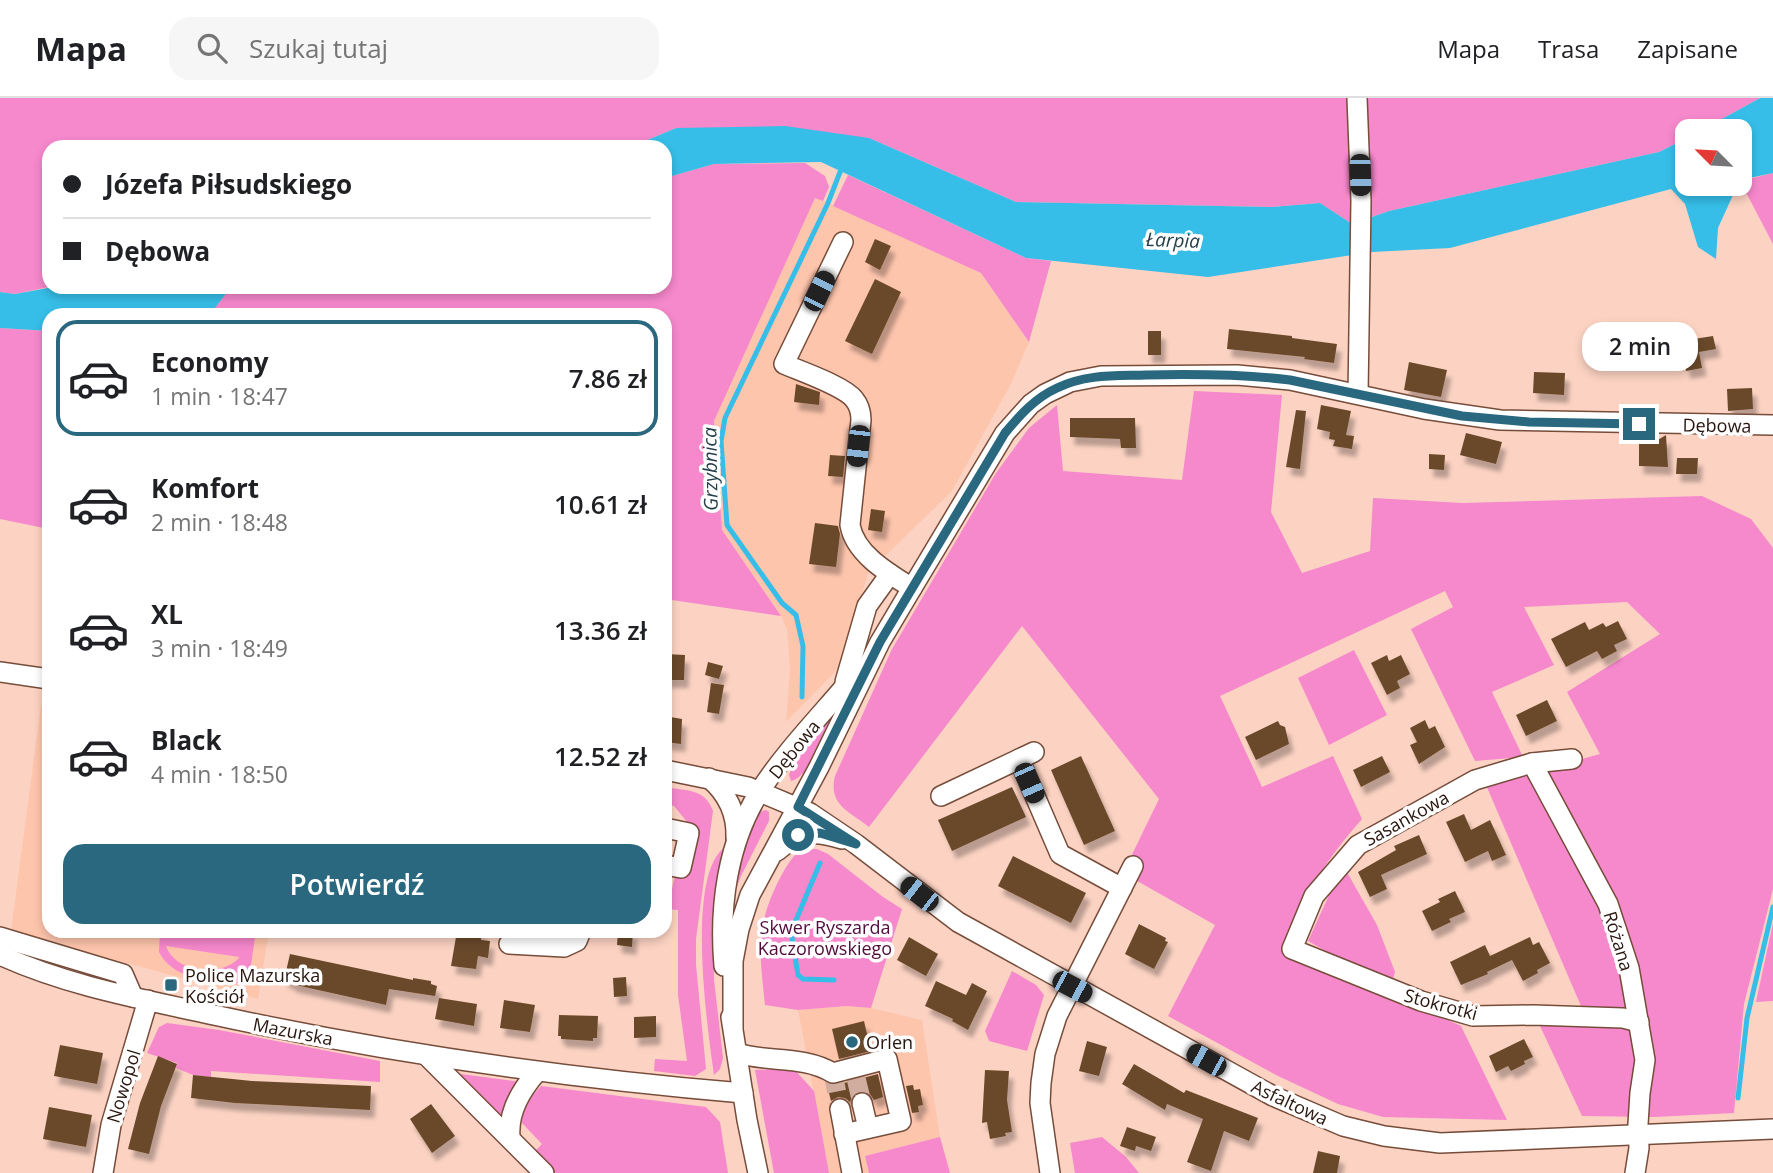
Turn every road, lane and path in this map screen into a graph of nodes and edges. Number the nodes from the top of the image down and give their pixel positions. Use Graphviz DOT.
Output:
graph roads {
  1 [pos="1357,98"];
  2 [pos="843,242"];
  3 [pos="1358,394"];
  4 [pos="1773,425"];
  5 [pos="890,574"];
  6 [pos="912,588"];
  7 [pos="880,642"];
  8 [pos="0,672"];
  9 [pos="42,678"];
  10 [pos="843,689"];
  11 [pos="1572,759"];
  12 [pos="1532,763"];
  13 [pos="672,771"];
  14 [pos="709,778"];
  15 [pos="760,791"];
  16 [pos="941,796"];
  17 [pos="798,807"];
  18 [pos="672,829"];
  19 [pos="736,843"];
  20 [pos="856,844"];
  21 [pos="768,861"];
  22 [pos="672,866"];
  23 [pos="1133,866"];
  24 [pos="1122,888"];
  25 [pos="0,937"];
  26 [pos="578,938"];
  27 [pos="509,944"];
  28 [pos="1292,949"];
  29 [pos="0,955"];
  30 [pos="1072,987"];
  31 [pos="141,999"];
  32 [pos="1639,1022"];
  33 [pos="733,1027"];
  34 [pos="737,1053"];
  35 [pos="427,1056"];
  36 [pos="537,1072"];
  37 [pos="743,1093"];
  38 [pos="862,1103"];
  39 [pos="840,1109"];
  40 [pos="867,1128"];
  41 [pos="1773,1129"];
  42 [pos="844,1134"];
  43 [pos="1639,1136"];
  44 [pos="510,1137"];
  45 [pos="103,1173"];
  46 [pos="544,1173"];
  47 [pos="758,1173"];
  48 [pos="852,1173"];
  49 [pos="1050,1173"];
  50 [pos="1636,1173"];
  1 -- 3 [label="street"];
  2 -- 5 [label="street"];
  3 -- 4 [label="street, Dębowa"];
  3 -- 6 [label="street, Dębowa"];
  5 -- 6 [label="street"];
  5 -- 10 [label="street"];
  6 -- 7 [label="street, Dębowa"];
  7 -- 10 [label="street, Dębowa"];
  7 -- 17 [label="street, Dębowa"];
  8 -- 9 [label="street"];
  10 -- 15 [label="street, Dębowa"];
  11 -- 12 [label="street, Sasankowa"];
  12 -- 28 [label="street, Sasankowa"];
  12 -- 32 [label="street, Różana"];
  13 -- 14 [label="street, Asfaltowa"];
  14 -- 15 [label="street, Asfaltowa"];
  14 -- 19 [label="street"];
  15 -- 17 [label="street, Asfaltowa"];
  15 -- 19 [label="street, Dębowa"];
  16 -- 24 [label="street"];
  17 -- 20 [label="street, Asfaltowa"];
  17 -- 21 [label="street, Dębowa"];
  18 -- 22 [label="street"];
  19 -- 33 [label="street"];
  20 -- 21 [label="street"];
  20 -- 30 [label="street, Asfaltowa"];
  21 -- 33 [label="street, Dębowa"];
  23 -- 24 [label="street"];
  24 -- 30 [label="street"];
  25 -- 31 [label="street"];
  26 -- 27 [label="street"];
  28 -- 32 [label="street, Stokrotki"];
  29 -- 31 [label="street, Mazurska"];
  30 -- 43 [label="street, Asfaltowa"];
  30 -- 49 [label="street"];
  31 -- 35 [label="street, Mazurska"];
  31 -- 45 [label="street, Nowopol"];
  32 -- 43 [label="street, Różana"];
  33 -- 34 [label="street"];
  34 -- 37 [label="street"];
  34 -- 40 [label="street"];
  35 -- 36 [label="street, Mazurska"];
  35 -- 44 [label="street"];
  36 -- 37 [label="street, Mazurska"];
  36 -- 44 [label="street"];
  37 -- 47 [label="street"];
  38 -- 40 [label="street"];
  39 -- 42 [label="street"];
  40 -- 42 [label="street"];
  41 -- 43 [label="street, Asfaltowa"];
  42 -- 48 [label="street"];
  43 -- 50 [label="street, Różana"];
  44 -- 46 [label="street"];
}
